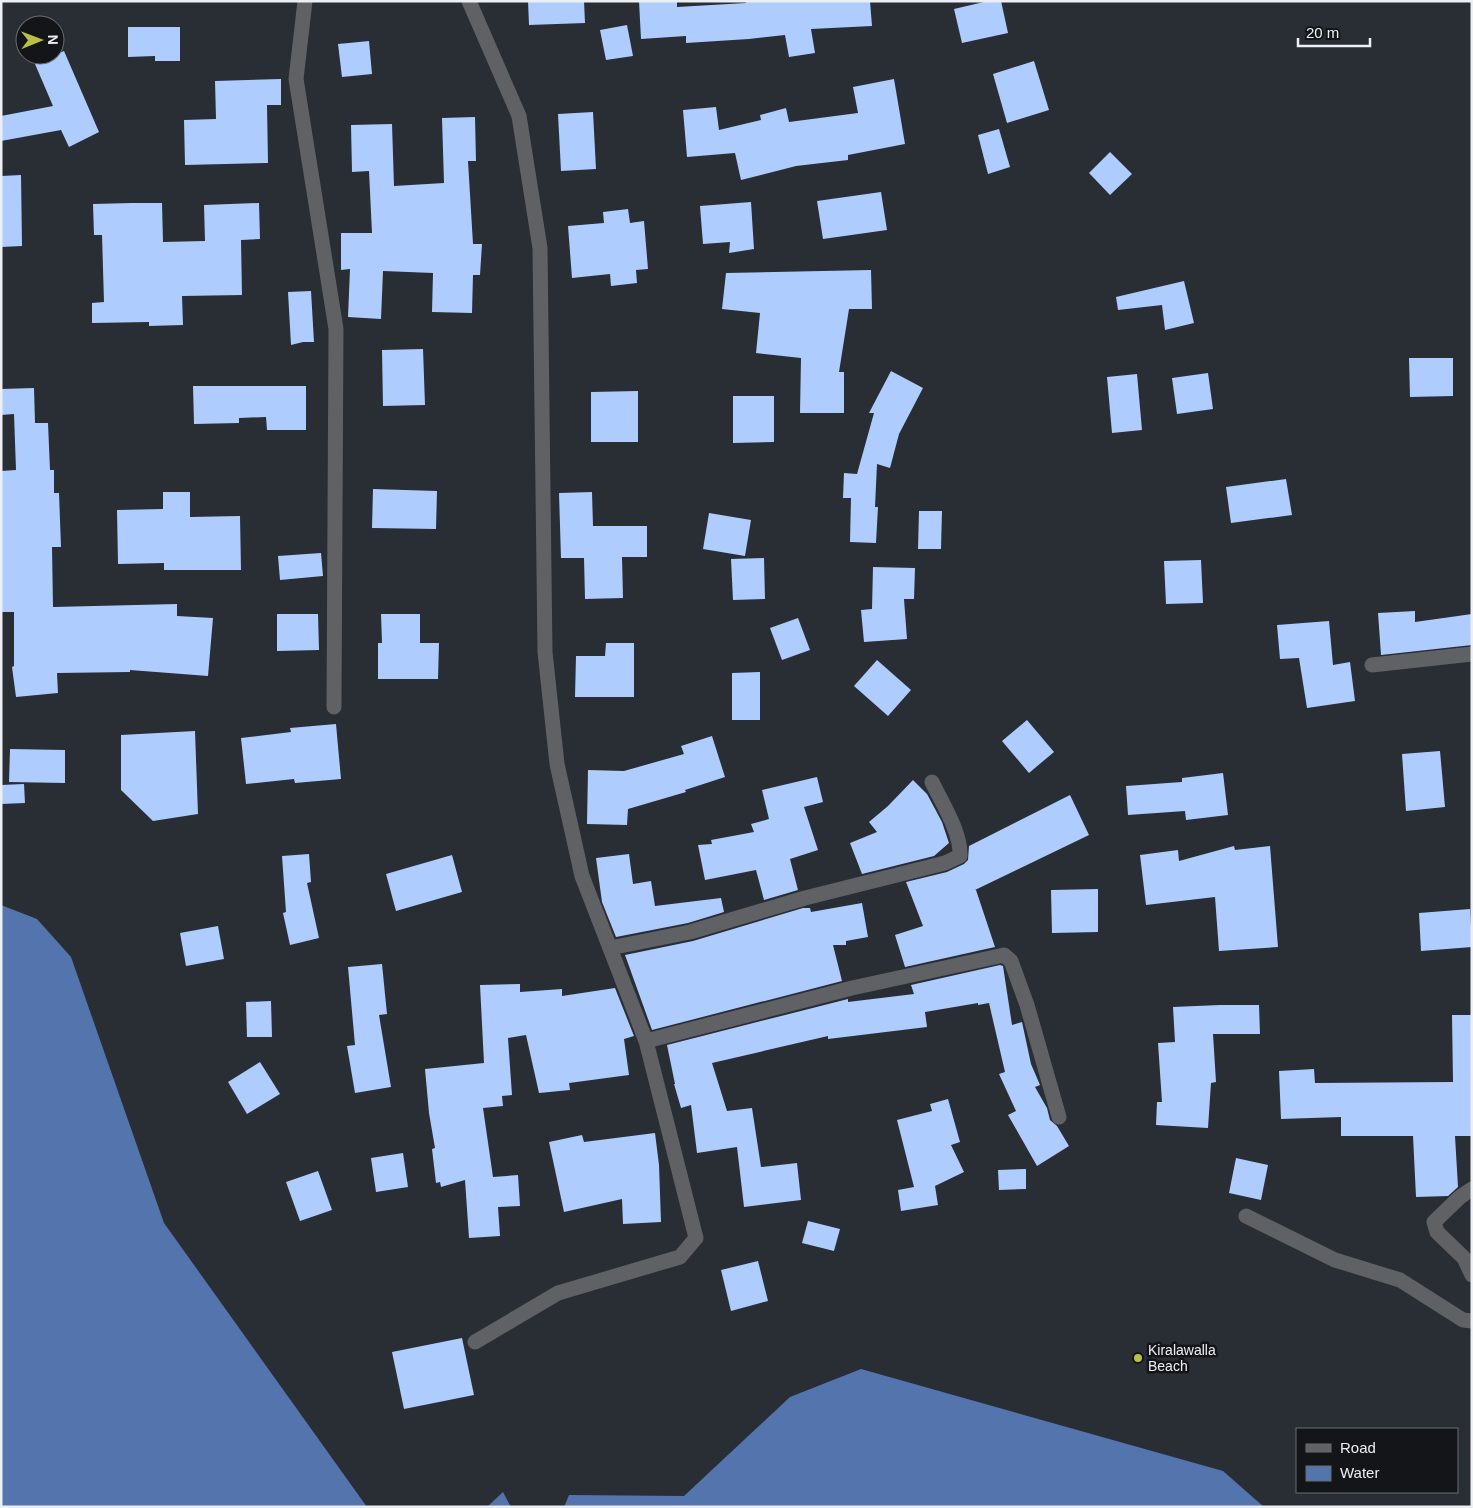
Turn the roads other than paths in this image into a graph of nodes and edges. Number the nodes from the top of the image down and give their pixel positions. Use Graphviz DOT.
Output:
graph roads {
  1 [pos="305,1"];
  2 [pos="469,1"];
  3 [pos="1472,654"];
  4 [pos="1372,665"];
  5 [pos="334,707"];
  6 [pos="932,782"];
  7 [pos="610,948"];
  8 [pos="646,1041"];
  9 [pos="1059,1117"];
  10 [pos="1472,1189"];
  11 [pos="1246,1216"];
  12 [pos="1472,1275"];
  13 [pos="1472,1322"];
  14 [pos="475,1342"];
  1 -- 5 [label="street"];
  2 -- 7 [label="street"];
  3 -- 4 [label="street"];
  6 -- 7 [label="street"];
  7 -- 8 [label="street"];
  8 -- 9 [label="street"];
  8 -- 14 [label="street"];
  10 -- 12 [label="street"];
  11 -- 13 [label="street"];
}
